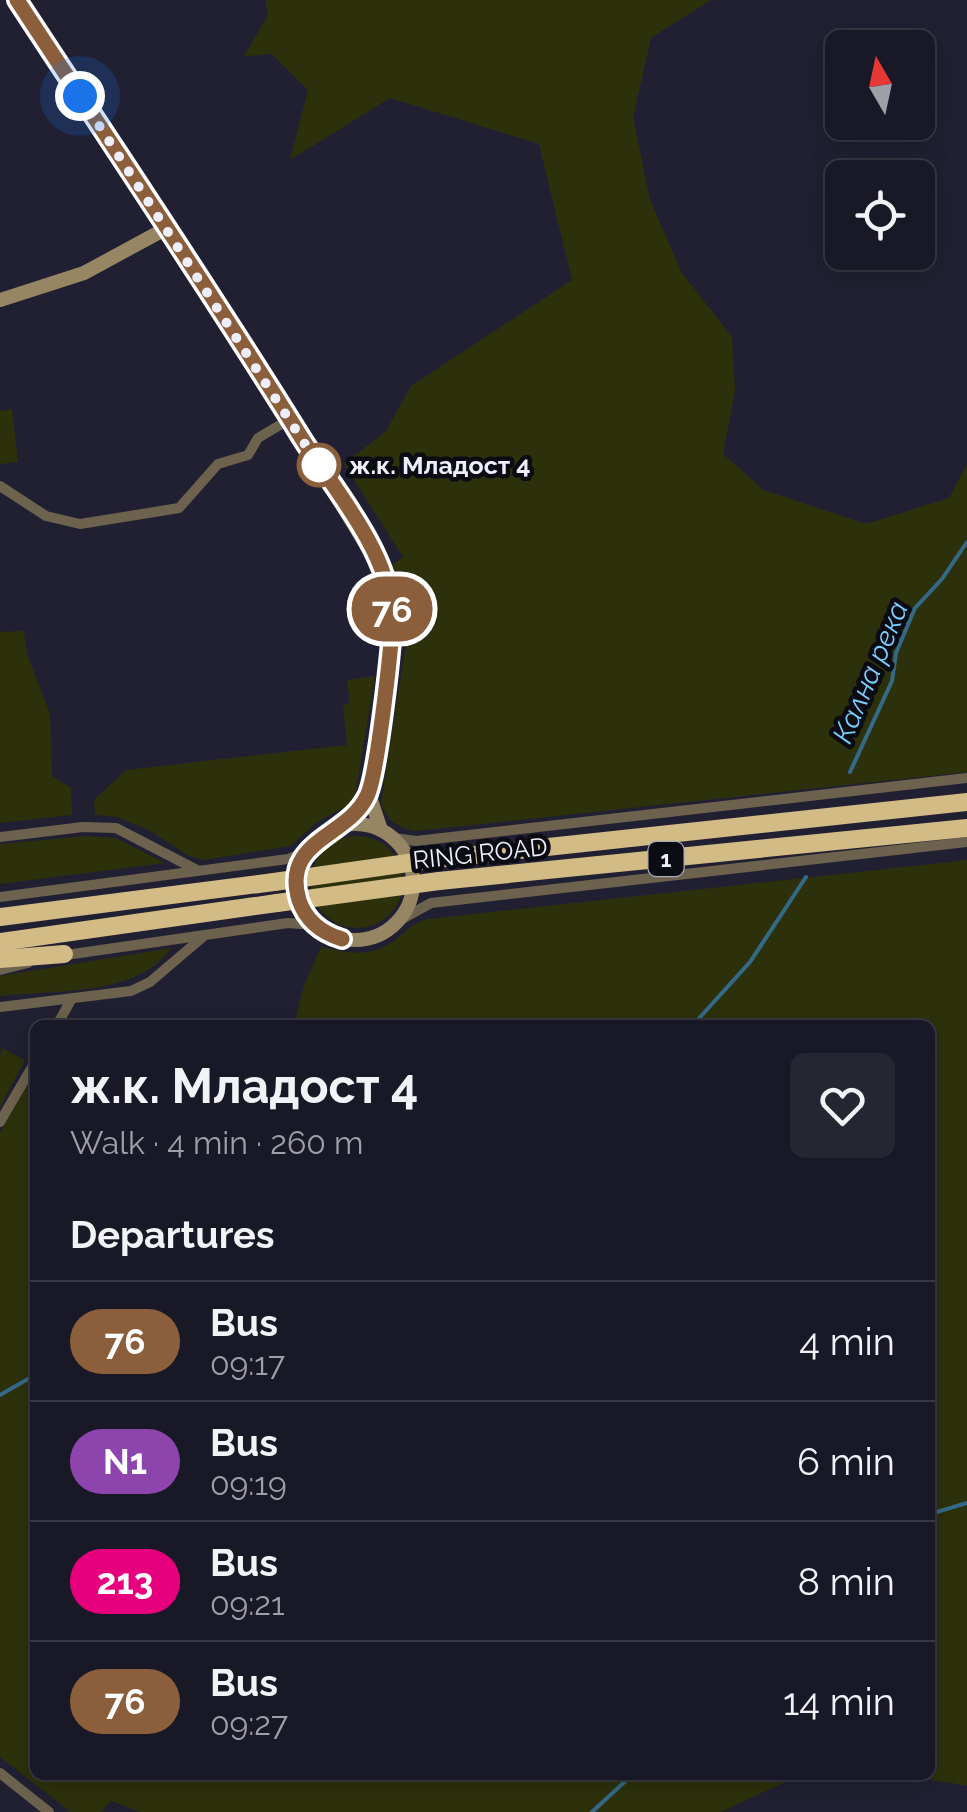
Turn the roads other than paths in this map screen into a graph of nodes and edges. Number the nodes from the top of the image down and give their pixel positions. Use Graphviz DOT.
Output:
graph roads {
  1 [pos="17,0"];
  2 [pos="166,228"];
  3 [pos="0,300"];
  4 [pos="290,419"];
  5 [pos="0,486"];
  6 [pos="967,778"];
  7 [pos="369,794"];
  8 [pos="967,802"];
  9 [pos="346,824"];
  10 [pos="967,828"];
  11 [pos="387,834"];
  12 [pos="0,837"];
  13 [pos="967,842"];
  14 [pos="305,852"];
  15 [pos="198,870"];
  16 [pos="0,896"];
  17 [pos="0,917"];
  18 [pos="400,920"];
  19 [pos="315,925"];
  20 [pos="210,934"];
  21 [pos="0,942"];
  22 [pos="64,954"];
  23 [pos="0,959"];
  24 [pos="0,970"];
  25 [pos="71,1000"];
  26 [pos="0,1007"];
  27 [pos="59,1020"];
  28 [pos="30,1071"];
  29 [pos="0,1122"];
  30 [pos="0,1773"];
  31 [pos="49,1812"];
  1 -- 2 [label="street"];
  2 -- 3 [label="street"];
  2 -- 4 [label="street"];
  4 -- 5 [label="street"];
  4 -- 7 [label="street"];
  6 -- 11 [label="street"];
  7 -- 9 [label="street"];
  7 -- 11 [label="street"];
  8 -- 17 [label="highway, RING ROAD / 1, bridge"];
  9 -- 11 [label="street"];
  9 -- 14 [label="street"];
  10 -- 21 [label="highway, RING ROAD / 1, bridge"];
  11 -- 18 [label="street"];
  12 -- 15 [label="street"];
  13 -- 18 [label="street"];
  14 -- 15 [label="street"];
  14 -- 19 [label="street"];
  15 -- 16 [label="street"];
  18 -- 19 [label="street"];
  19 -- 20 [label="street"];
  20 -- 22 [label="street"];
  20 -- 25 [label="street"];
  22 -- 23 [label="highway"];
  22 -- 24 [label="street"];
  25 -- 26 [label="street"];
  25 -- 27 [label="street"];
  28 -- 29 [label="street"];
  30 -- 31 [label="street"];
}
